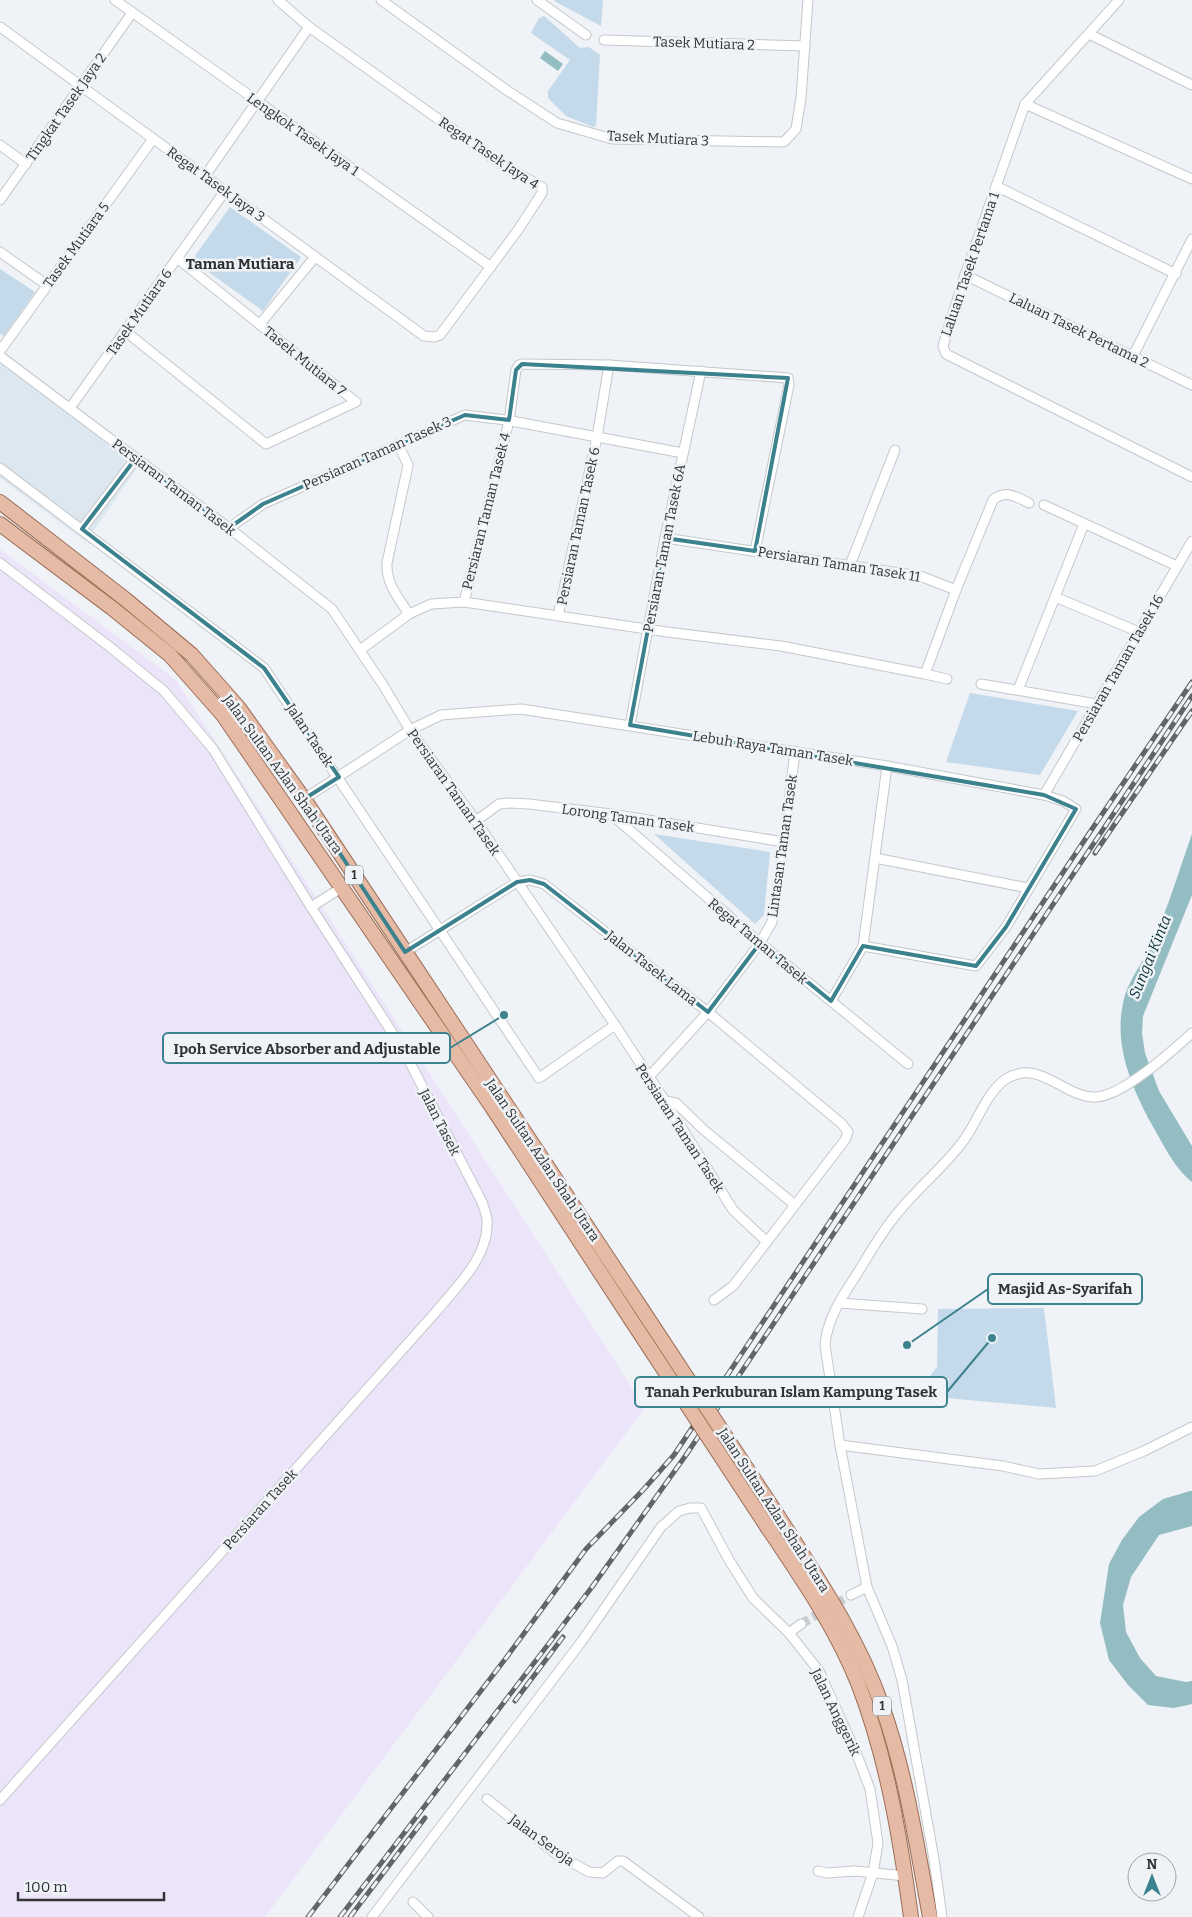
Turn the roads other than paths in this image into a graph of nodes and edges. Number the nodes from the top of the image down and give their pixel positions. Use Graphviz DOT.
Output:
graph roads {
  1 [pos="115,0"];
  2 [pos="278,0"];
  3 [pos="381,0"];
  4 [pos="537,0"];
  5 [pos="808,0"];
  6 [pos="1119,0"];
  7 [pos="132,13"];
  8 [pos="0,27"];
  9 [pos="309,27"];
  10 [pos="1089,34"];
  11 [pos="586,35"];
  12 [pos="604,40"];
  13 [pos="805,46"];
  14 [pos="1192,85"];
  15 [pos="81,86"];
  16 [pos="257,101"];
  17 [pos="1025,104"];
  18 [pos="153,139"];
  19 [pos="0,145"];
  20 [pos="26,164"];
  21 [pos="205,176"];
  22 [pos="1192,180"];
  23 [pos="996,186"];
  24 [pos="225,191"];
  25 [pos="0,200"];
  26 [pos="1192,239"];
  27 [pos="0,252"];
  28 [pos="315,257"];
  29 [pos="177,258"];
  30 [pos="491,266"];
  31 [pos="1176,274"];
  32 [pos="965,275"];
  33 [pos="47,285"];
  34 [pos="260,324"];
  35 [pos="125,332"];
  36 [pos="434,337"];
  37 [pos="0,351"];
  38 [pos="0,356"];
  39 [pos="1133,356"];
  40 [pos="609,365"];
  41 [pos="702,371"];
  42 [pos="1192,385"];
  43 [pos="70,408"];
  44 [pos="509,420"];
  45 [pos="597,437"];
  46 [pos="398,444"];
  47 [pos="895,450"];
  48 [pos="683,453"];
  49 [pos="136,458"];
  50 [pos="0,468"];
  51 [pos="1192,477"];
  52 [pos="0,502"];
  53 [pos="1030,503"];
  54 [pos="1044,505"];
  55 [pos="0,524"];
  56 [pos="1084,524"];
  57 [pos="229,528"];
  58 [pos="82,529"];
  59 [pos="666,538"];
  60 [pos="1192,541"];
  61 [pos="756,551"];
  62 [pos="0,563"];
  63 [pos="850,564"];
  64 [pos="1177,566"];
  65 [pos="956,590"];
  66 [pos="1055,597"];
  67 [pos="464,602"];
  68 [pos="409,614"];
  69 [pos="558,616"];
  70 [pos="648,628"];
  71 [pos="1139,632"];
  72 [pos="360,650"];
  73 [pos="925,674"];
  74 [pos="947,679"];
  75 [pos="981,684"];
  76 [pos="1018,690"];
  77 [pos="1097,704"];
  78 [pos="630,725"];
  79 [pos="410,730"];
  80 [pos="795,751"];
  81 [pos="887,766"];
  82 [pos="338,776"];
  83 [pos="1044,795"];
  84 [pos="304,799"];
  85 [pos="612,814"];
  86 [pos="476,821"];
  87 [pos="784,842"];
  88 [pos="875,858"];
  89 [pos="517,882"];
  90 [pos="341,888"];
  91 [pos="1028,888"];
  92 [pos="311,907"];
  93 [pos="440,930"];
  94 [pos="760,943"];
  95 [pos="863,946"];
  96 [pos="405,952"];
  97 [pos="831,1001"];
  98 [pos="708,1012"];
  99 [pos="615,1025"];
  100 [pos="1192,1033"];
  101 [pos="908,1064"];
  102 [pos="648,1078"];
  103 [pos="665,1101"];
  104 [pos="704,1130"];
  105 [pos="688,1137"];
  106 [pos="482,1202"];
  107 [pos="795,1205"];
  108 [pos="767,1242"];
  109 [pos="714,1300"];
  110 [pos="839,1303"];
  111 [pos="922,1309"];
  112 [pos="1192,1427"];
  113 [pos="840,1445"];
  114 [pos="867,1586"];
  115 [pos="851,1595"];
  116 [pos="801,1624"];
  117 [pos="789,1633"];
  118 [pos="487,1799"];
  119 [pos="0,1800"];
  120 [pos="818,1871"];
  121 [pos="873,1873"];
  122 [pos="906,1876"];
  123 [pos="413,1902"];
  124 [pos="938,1915"];
  125 [pos="372,1917"];
  126 [pos="428,1917"];
  127 [pos="698,1917"];
  128 [pos="858,1917"];
  129 [pos="911,1917"];
  1 -- 7 [label="street, Lengkok Tasek Jaya 1"];
  2 -- 9 [label="street"];
  3 -- 13 [label="street, Tasek Mutiara 3"];
  4 -- 11 [label="street"];
  5 -- 13 [label="street, Tasek Mutiara 3"];
  6 -- 10 [label="street, Laluan Tasek Pertama 1"];
  7 -- 15 [label="street, Tingkat Tasek Jaya 2"];
  7 -- 16 [label="street, Lengkok Tasek Jaya 1"];
  8 -- 15 [label="street, Regat Tasek Jaya 3"];
  9 -- 16 [label="street"];
  9 -- 30 [label="street, Regat Tasek Jaya 4"];
  10 -- 14 [label="street"];
  10 -- 17 [label="street, Laluan Tasek Pertama 1"];
  12 -- 13 [label="street, Tasek Mutiara 2"];
  15 -- 18 [label="street, Regat Tasek Jaya 3"];
  15 -- 20 [label="street, Tingkat Tasek Jaya 2"];
  16 -- 21 [label="street"];
  16 -- 30 [label="street, Lengkok Tasek Jaya 1"];
  17 -- 22 [label="street"];
  17 -- 23 [label="street, Laluan Tasek Pertama 1"];
  18 -- 21 [label="street, Regat Tasek Jaya 3"];
  18 -- 33 [label="street, Tasek Mutiara 5"];
  19 -- 20 [label="street"];
  20 -- 25 [label="street, Tingkat Tasek Jaya 2"];
  21 -- 24 [label="street, Regat Tasek Jaya 3"];
  23 -- 31 [label="street"];
  23 -- 32 [label="street, Laluan Tasek Pertama 1"];
  24 -- 28 [label="street, Regat Tasek Jaya 3"];
  24 -- 29 [label="street, Tasek Mutiara 6"];
  26 -- 31 [label="street"];
  27 -- 33 [label="street"];
  28 -- 34 [label="street"];
  28 -- 36 [label="street, Regat Tasek Jaya 3"];
  29 -- 34 [label="street, Tasek Mutiara 7"];
  29 -- 35 [label="street, Tasek Mutiara 6"];
  30 -- 36 [label="street, Regat Tasek Jaya 4"];
  31 -- 39 [label="street"];
  32 -- 39 [label="street, Laluan Tasek Pertama 2"];
  32 -- 51 [label="street, Laluan Tasek Pertama 1"];
  33 -- 37 [label="street, Tasek Mutiara 5"];
  34 -- 35 [label="street, Tasek Mutiara 7"];
  35 -- 43 [label="street, Tasek Mutiara 6"];
  38 -- 43 [label="street, Persiaran Taman Tasek"];
  39 -- 42 [label="street, Laluan Tasek Pertama 2"];
  40 -- 41 [label="street"];
  40 -- 44 [label="street, Persiaran Taman Tasek 4"];
  40 -- 45 [label="street, Persiaran Taman Tasek 6"];
  41 -- 48 [label="street, Persiaran Taman Tasek 6A"];
  41 -- 61 [label="street"];
  43 -- 49 [label="street, Persiaran Taman Tasek"];
  44 -- 45 [label="street, Persiaran Taman Tasek 3"];
  44 -- 46 [label="street, Persiaran Taman Tasek 3"];
  44 -- 67 [label="street, Persiaran Taman Tasek 4"];
  45 -- 48 [label="street, Persiaran Taman Tasek 3"];
  45 -- 69 [label="street, Persiaran Taman Tasek 6"];
  46 -- 57 [label="street, Persiaran Taman Tasek 3"];
  46 -- 68 [label="street"];
  47 -- 63 [label="street"];
  48 -- 59 [label="street, Persiaran Taman Tasek 6A"];
  49 -- 57 [label="street, Persiaran Taman Tasek"];
  49 -- 58 [label="street"];
  50 -- 58 [label="street, Jalan Tasek"];
  52 -- 84 [label="main road, Jalan Sultan Azlan Shah Utara / 1"];
  53 -- 65 [label="street"];
  54 -- 56 [label="street"];
  55 -- 90 [label="main road, Jalan Sultan Azlan Shah Utara / 1"];
  56 -- 64 [label="street"];
  56 -- 66 [label="street"];
  57 -- 72 [label="street, Persiaran Taman Tasek"];
  58 -- 82 [label="street, Jalan Tasek"];
  59 -- 61 [label="street, Persiaran Taman Tasek 11"];
  59 -- 70 [label="street, Persiaran Taman Tasek 6A"];
  60 -- 64 [label="street, Persiaran Taman Tasek 16"];
  61 -- 63 [label="street, Persiaran Taman Tasek 11"];
  62 -- 92 [label="street, Jalan Tasek"];
  63 -- 65 [label="street, Persiaran Taman Tasek 11"];
  64 -- 71 [label="street, Persiaran Taman Tasek 16"];
  65 -- 73 [label="street"];
  66 -- 71 [label="street"];
  66 -- 76 [label="street"];
  67 -- 68 [label="street"];
  67 -- 69 [label="street"];
  68 -- 72 [label="street"];
  69 -- 70 [label="street"];
  70 -- 73 [label="street"];
  70 -- 78 [label="street, Persiaran Taman Tasek 6A"];
  71 -- 77 [label="street, Persiaran Taman Tasek 16"];
  72 -- 79 [label="street, Persiaran Taman Tasek"];
  73 -- 74 [label="street"];
  75 -- 76 [label="street"];
  76 -- 77 [label="street"];
  77 -- 83 [label="street, Persiaran Taman Tasek 16"];
  78 -- 79 [label="street, Lebuh Raya Taman Tasek"];
  78 -- 80 [label="street, Lebuh Raya Taman Tasek"];
  79 -- 82 [label="street, Lebuh Raya Taman Tasek"];
  79 -- 86 [label="street, Persiaran Taman Tasek"];
  80 -- 81 [label="street, Lebuh Raya Taman Tasek"];
  80 -- 87 [label="street, Lintasan Taman Tasek"];
  81 -- 83 [label="street, Lebuh Raya Taman Tasek"];
  81 -- 88 [label="street"];
  82 -- 84 [label="street, Lebuh Raya Taman Tasek"];
  82 -- 93 [label="street, Jalan Tasek"];
  83 -- 91 [label="street, Lebuh Raya Taman Tasek"];
  84 -- 96 [label="main road, Jalan Sultan Azlan Shah Utara / 1"];
  85 -- 86 [label="street, Lorong Taman Tasek"];
  85 -- 87 [label="street, Lorong Taman Tasek"];
  85 -- 94 [label="street, Regat Taman Tasek"];
  86 -- 89 [label="street, Persiaran Taman Tasek"];
  87 -- 94 [label="street, Lintasan Taman Tasek"];
  88 -- 91 [label="street"];
  88 -- 95 [label="street"];
  89 -- 93 [label="street"];
  89 -- 98 [label="street, Jalan Tasek Lama"];
  89 -- 99 [label="street, Persiaran Taman Tasek"];
  90 -- 92 [label="street"];
  90 -- 122 [label="main road, Jalan Sultan Azlan Shah Utara / 1, bridge"];
  91 -- 95 [label="street, Lebuh Raya Taman Tasek"];
  92 -- 106 [label="street, Jalan Tasek"];
  93 -- 96 [label="street"];
  93 -- 99 [label="street, Jalan Tasek"];
  94 -- 97 [label="street, Regat Taman Tasek"];
  94 -- 98 [label="street, Lintasan Taman Tasek"];
  95 -- 97 [label="street"];
  96 -- 124 [label="main road, Jalan Sultan Azlan Shah Utara / 1, bridge"];
  97 -- 101 [label="street, Regat Taman Tasek"];
  98 -- 102 [label="street, Lintasan Taman Tasek"];
  98 -- 107 [label="street, Jalan Tasek Lama"];
  99 -- 102 [label="street, Persiaran Taman Tasek"];
  100 -- 110 [label="street"];
  102 -- 103 [label="street, Persiaran Taman Tasek"];
  103 -- 104 [label="street"];
  103 -- 105 [label="street, Persiaran Taman Tasek"];
  104 -- 105 [label="street"];
  104 -- 107 [label="street"];
  105 -- 108 [label="street, Persiaran Taman Tasek"];
  106 -- 119 [label="street, Persiaran Tasek"];
  107 -- 108 [label="street"];
  108 -- 109 [label="street"];
  110 -- 111 [label="street"];
  110 -- 113 [label="street"];
  112 -- 113 [label="street"];
  113 -- 114 [label="street"];
  114 -- 115 [label="street"];
  114 -- 124 [label="street"];
  116 -- 117 [label="street"];
  117 -- 121 [label="street, Jalan Anggerik"];
  117 -- 125 [label="street, Jalan Anggerik"];
  118 -- 127 [label="street, Jalan Seroja"];
  120 -- 121 [label="street"];
  121 -- 122 [label="street"];
  121 -- 128 [label="street, Jalan Anggerik"];
  122 -- 129 [label="main road, Jalan Sultan Azlan Shah Utara / 1"];
  123 -- 126 [label="street"];
}
